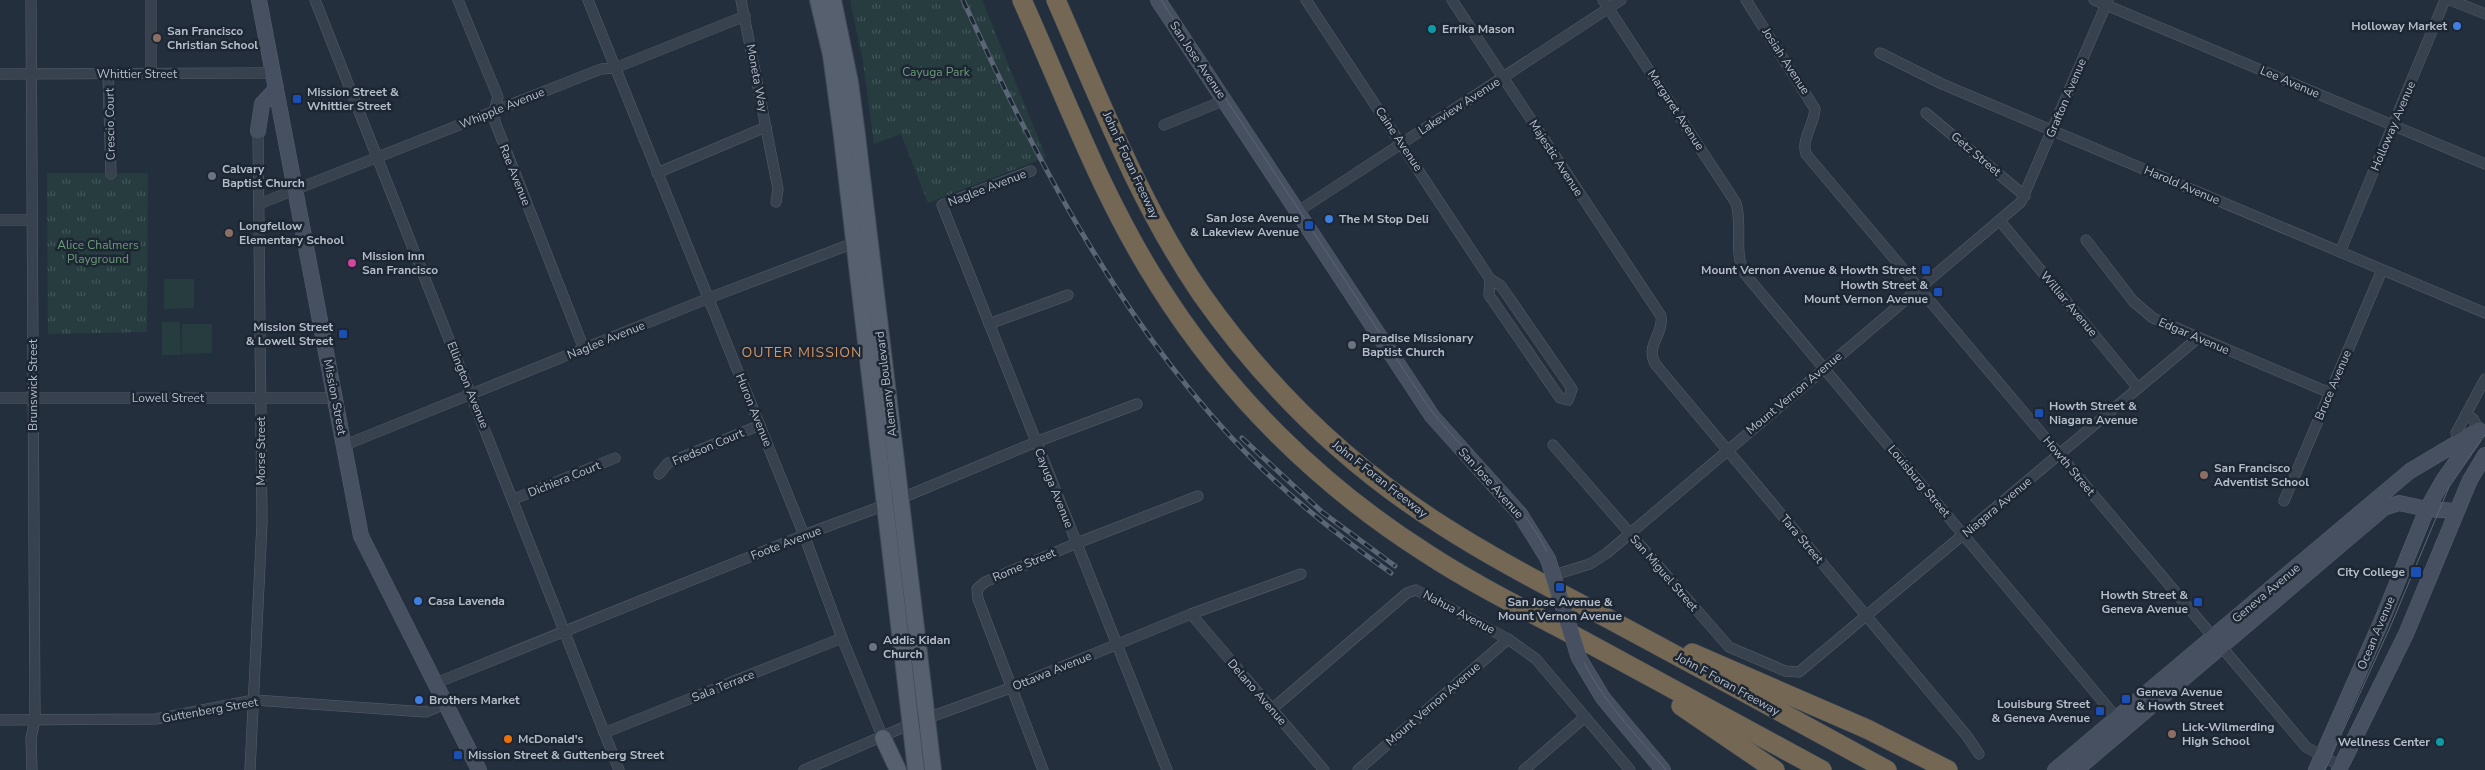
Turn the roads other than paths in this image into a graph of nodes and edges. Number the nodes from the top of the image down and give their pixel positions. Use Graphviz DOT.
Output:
graph roads {
  1 [pos="31,0"];
  2 [pos="151,0"];
  3 [pos="259,0"];
  4 [pos="315,0"];
  5 [pos="458,0"];
  6 [pos="588,0"];
  7 [pos="741,0"];
  8 [pos="818,0"];
  9 [pos="833,0"];
  10 [pos="1022,0"];
  11 [pos="1056,0"];
  12 [pos="1158,0"];
  13 [pos="1306,0"];
  14 [pos="1452,0"];
  15 [pos="1622,0"];
  16 [pos="1746,0"];
  17 [pos="2094,0"];
  18 [pos="2445,0"];
  19 [pos="2450,0"];
  20 [pos="2107,2"];
  21 [pos="1606,4"];
  22 [pos="2485,14"];
  23 [pos="745,16"];
  24 [pos="1880,53"];
  25 [pos="615,68"];
  26 [pos="273,73"];
  27 [pos="0,74"];
  28 [pos="31,74"];
  29 [pos="108,74"];
  30 [pos="151,74"];
  31 [pos="1503,77"];
  32 [pos="276,89"];
  33 [pos="1225,100"];
  34 [pos="494,112"];
  35 [pos="1926,112"];
  36 [pos="1164,125"];
  37 [pos="2393,126"];
  38 [pos="766,127"];
  39 [pos="258,131"];
  40 [pos="2053,131"];
  41 [pos="1402,144"];
  42 [pos="1806,154"];
  43 [pos="378,158"];
  44 [pos="2485,164"];
  45 [pos="1031,171"];
  46 [pos="657,173"];
  47 [pos="111,174"];
  48 [pos="296,190"];
  49 [pos="2025,196"];
  50 [pos="776,202"];
  51 [pos="259,204"];
  52 [pos="942,205"];
  53 [pos="1297,212"];
  54 [pos="0,220"];
  55 [pos="32,220"];
  56 [pos="2000,221"];
  57 [pos="1740,224"];
  58 [pos="861,240"];
  59 [pos="2086,240"];
  60 [pos="2340,252"];
  61 [pos="2382,270"];
  62 [pos="1490,279"];
  63 [pos="1920,288"];
  64 [pos="1068,295"];
  65 [pos="709,298"];
  66 [pos="2485,313"];
  67 [pos="1661,316"];
  68 [pos="989,324"];
  69 [pos="2198,338"];
  70 [pos="584,349"];
  71 [pos="1824,368"];
  72 [pos="2485,379"];
  73 [pos="2138,388"];
  74 [pos="2330,393"];
  75 [pos="472,394"];
  76 [pos="262,397"];
  77 [pos="0,398"];
  78 [pos="33,398"];
  79 [pos="336,398"];
  80 [pos="1137,404"];
  81 [pos="2466,414"];
  82 [pos="760,425"];
  83 [pos="2483,428"];
  84 [pos="2456,433"];
  85 [pos="1036,442"];
  86 [pos="345,445"];
  87 [pos="1553,445"];
  88 [pos="1727,450"];
  89 [pos="2059,454"];
  90 [pos="2485,455"];
  91 [pos="615,458"];
  92 [pos="659,474"];
  93 [pos="1198,496"];
  94 [pos="514,499"];
  95 [pos="2284,501"];
  96 [pos="892,502"];
  97 [pos="2427,510"];
  98 [pos="2456,511"];
  99 [pos="1630,534"];
  100 [pos="804,535"];
  101 [pos="1963,535"];
  102 [pos="1077,543"];
  103 [pos="1301,574"];
  104 [pos="1554,575"];
  105 [pos="1190,614"];
  106 [pos="1867,616"];
  107 [pos="1619,624"];
  108 [pos="564,632"];
  109 [pos="842,638"];
  110 [pos="1508,639"];
  111 [pos="2218,642"];
  112 [pos="1117,644"];
  113 [pos="1604,652"];
  114 [pos="1794,672"];
  115 [pos="436,684"];
  116 [pos="1013,687"];
  117 [pos="254,700"];
  118 [pos="446,703"];
  119 [pos="1272,709"];
  120 [pos="1585,717"];
  121 [pos="0,720"];
  122 [pos="35,720"];
  123 [pos="918,722"];
  124 [pos="2122,723"];
  125 [pos="604,733"];
  126 [pos="883,738"];
  127 [pos="1979,754"];
  128 [pos="2318,764"];
  129 [pos="2340,768"];
  130 [pos="32,770"];
  131 [pos="250,770"];
  132 [pos="479,770"];
  133 [pos="619,770"];
  134 [pos="804,770"];
  135 [pos="898,770"];
  136 [pos="916,770"];
  137 [pos="932,770"];
  138 [pos="1043,770"];
  139 [pos="1167,770"];
  140 [pos="1324,770"];
  141 [pos="1358,770"];
  142 [pos="1524,770"];
  143 [pos="1630,770"];
  144 [pos="1662,770"];
  145 [pos="1775,770"];
  146 [pos="1822,770"];
  147 [pos="1887,770"];
  148 [pos="1948,770"];
  149 [pos="2055,770"];
  150 [pos="2076,770"];
  1 -- 28 [label="street, Brunswick Street"];
  2 -- 30 [label="street"];
  3 -- 26 [label="main road, Mission Street"];
  4 -- 43 [label="street, Ellington Avenue"];
  5 -- 34 [label="street, Rae Avenue"];
  6 -- 25 [label="street, Huron Avenue"];
  7 -- 23 [label="street, Moneta Way"];
  8 -- 58 [label="main road, Alemany Boulevard"];
  9 -- 58 [label="main road, Alemany Boulevard"];
  10 -- 113 [label="highway"];
  11 -- 107 [label="highway, John F Foran Freeway"];
  12 -- 33 [label="main road, San Jose Avenue"];
  13 -- 41 [label="street, Caine Avenue"];
  14 -- 31 [label="street, Majestic Avenue"];
  15 -- 21 [label="street, Lakeview Avenue"];
  16 -- 42 [label="street, Josiah Avenue"];
  17 -- 20 [label="street, Lee Avenue"];
  18 -- 37 [label="street, Holloway Avenue"];
  19 -- 22 [label="street"];
  20 -- 37 [label="street, Lee Avenue"];
  20 -- 40 [label="street, Grafton Avenue"];
  21 -- 31 [label="street, Lakeview Avenue"];
  21 -- 57 [label="street, Margaret Avenue"];
  23 -- 25 [label="street, Whipple Avenue"];
  23 -- 38 [label="street, Moneta Way"];
  24 -- 40 [label="street, Harold Avenue"];
  25 -- 34 [label="street, Whipple Avenue"];
  25 -- 46 [label="street, Huron Avenue"];
  26 -- 30 [label="street, Whittier Street"];
  26 -- 32 [label="main road, Mission Street"];
  27 -- 28 [label="street, Whittier Street"];
  28 -- 29 [label="street, Whittier Street"];
  28 -- 55 [label="street, Brunswick Street"];
  29 -- 30 [label="street, Whittier Street"];
  29 -- 47 [label="street, Crescio Court"];
  31 -- 41 [label="street, Lakeview Avenue"];
  31 -- 67 [label="street, Majestic Avenue"];
  32 -- 39 [label="main road"];
  32 -- 48 [label="main road, Mission Street"];
  33 -- 36 [label="street"];
  33 -- 53 [label="main road, San Jose Avenue"];
  34 -- 43 [label="street, Whipple Avenue"];
  34 -- 70 [label="street, Rae Avenue"];
  35 -- 49 [label="street, Getz Street"];
  37 -- 44 [label="street, Lee Avenue"];
  37 -- 60 [label="street, Holloway Avenue"];
  38 -- 46 [label="street, Moneta Way"];
  38 -- 50 [label="street"];
  39 -- 51 [label="street, Morse Street"];
  40 -- 49 [label="street, Grafton Avenue"];
  40 -- 60 [label="street, Harold Avenue"];
  41 -- 53 [label="street, Lakeview Avenue"];
  41 -- 62 [label="street, Caine Avenue"];
  42 -- 63 [label="street, Howth Street"];
  43 -- 48 [label="street, Whipple Avenue"];
  43 -- 75 [label="street, Ellington Avenue"];
  45 -- 52 [label="street, Naglee Avenue"];
  46 -- 65 [label="street, Huron Avenue"];
  48 -- 51 [label="street, Whipple Avenue"];
  48 -- 79 [label="main road, Mission Street"];
  49 -- 56 [label="street, Mount Vernon Avenue"];
  51 -- 76 [label="street, Morse Street"];
  52 -- 68 [label="street, Cayuga Avenue"];
  53 -- 104 [label="main road, San Jose Avenue, bridge"];
  54 -- 55 [label="street"];
  55 -- 78 [label="street, Brunswick Street"];
  56 -- 63 [label="street, Mount Vernon Avenue"];
  56 -- 73 [label="street, Williar Avenue"];
  57 -- 71 [label="street, Louisburg Street"];
  58 -- 65 [label="street, Naglee Avenue"];
  58 -- 96 [label="main road, Alemany Boulevard"];
  59 -- 69 [label="street, Edgar Avenue"];
  60 -- 61 [label="street, Harold Avenue"];
  61 -- 66 [label="street, Harold Avenue"];
  61 -- 74 [label="street, Bruce Avenue"];
  62 -- 62 [label="street, Caine Avenue"];
  63 -- 71 [label="street, Mount Vernon Avenue"];
  63 -- 89 [label="street, Howth Street"];
  64 -- 68 [label="street"];
  65 -- 70 [label="street, Naglee Avenue"];
  65 -- 82 [label="street, Huron Avenue"];
  67 -- 88 [label="street, Tara Street"];
  68 -- 85 [label="street, Cayuga Avenue"];
  69 -- 73 [label="street, Niagara Avenue"];
  69 -- 74 [label="street, Edgar Avenue"];
  70 -- 75 [label="street, Naglee Avenue"];
  71 -- 88 [label="street, Mount Vernon Avenue"];
  71 -- 101 [label="street, Louisburg Street"];
  72 -- 81 [label="street"];
  73 -- 89 [label="street, Niagara Avenue"];
  74 -- 95 [label="street, Bruce Avenue"];
  75 -- 86 [label="street, Naglee Avenue"];
  75 -- 94 [label="street, Ellington Avenue"];
  76 -- 78 [label="street, Lowell Street"];
  76 -- 79 [label="street, Lowell Street"];
  76 -- 117 [label="street, Morse Street"];
  77 -- 78 [label="street, Lowell Street"];
  78 -- 122 [label="street, Brunswick Street"];
  79 -- 86 [label="main road, Mission Street"];
  80 -- 85 [label="street, Foote Avenue"];
  81 -- 83 [label="street"];
  81 -- 84 [label="street"];
  82 -- 92 [label="street, Fredson Court"];
  82 -- 100 [label="street, Huron Avenue"];
  83 -- 97 [label="main road, Ocean Avenue"];
  83 -- 111 [label="main road, Geneva Avenue"];
  85 -- 96 [label="street, Foote Avenue"];
  85 -- 102 [label="street, Cayuga Avenue"];
  86 -- 115 [label="main road, Mission Street"];
  87 -- 99 [label="street, San Miguel Street"];
  88 -- 99 [label="street, Mount Vernon Avenue"];
  88 -- 106 [label="street, Tara Street"];
  89 -- 101 [label="street, Niagara Avenue"];
  89 -- 111 [label="street, Howth Street"];
  90 -- 98 [label="main road, Ocean Avenue"];
  91 -- 94 [label="street, Dichiera Court"];
  93 -- 102 [label="street, Rome Street"];
  94 -- 108 [label="street, Ellington Avenue"];
  96 -- 100 [label="street, Foote Avenue"];
  96 -- 123 [label="main road, Alemany Boulevard"];
  97 -- 98 [label="main road, Geneva Avenue"];
  97 -- 111 [label="main road, Geneva Avenue"];
  97 -- 128 [label="main road, Ocean Avenue"];
  98 -- 129 [label="main road, Ocean Avenue"];
  99 -- 104 [label="street, Mount Vernon Avenue"];
  99 -- 114 [label="street, San Miguel Street"];
  100 -- 108 [label="street, Foote Avenue"];
  100 -- 109 [label="street, Huron Avenue"];
  101 -- 106 [label="street, Niagara Avenue"];
  101 -- 124 [label="street, Louisburg Street"];
  102 -- 112 [label="street, Cayuga Avenue"];
  102 -- 116 [label="street, Rome Street"];
  103 -- 105 [label="street, Ottawa Avenue"];
  104 -- 144 [label="main road, San Jose Avenue, bridge"];
  105 -- 112 [label="street, Ottawa Avenue"];
  105 -- 119 [label="street, Delano Avenue"];
  106 -- 114 [label="street, Niagara Avenue"];
  106 -- 127 [label="street, Tara Street"];
  107 -- 147 [label="highway, John F Foran Freeway"];
  107 -- 148 [label="highway"];
  108 -- 115 [label="street, Foote Avenue"];
  108 -- 125 [label="street, Ellington Avenue"];
  109 -- 125 [label="street, Sala Terrace"];
  109 -- 126 [label="street, Huron Avenue"];
  110 -- 119 [label="street, Nahua Avenue"];
  110 -- 120 [label="street, Nahua Avenue"];
  110 -- 141 [label="street, Mount Vernon Avenue"];
  111 -- 124 [label="main road, Geneva Avenue"];
  111 -- 128 [label="street, Howth Street"];
  112 -- 116 [label="street, Ottawa Avenue"];
  112 -- 139 [label="street, Cayuga Avenue"];
  113 -- 145 [label="highway"];
  113 -- 146 [label="highway"];
  115 -- 118 [label="main road, Mission Street"];
  116 -- 123 [label="street, Ottawa Avenue"];
  116 -- 138 [label="street, Rome Street"];
  117 -- 118 [label="street, Guttenberg Street"];
  117 -- 122 [label="street, Guttenberg Street"];
  117 -- 131 [label="street, Morse Street"];
  118 -- 132 [label="main road, Mission Street"];
  119 -- 140 [label="street, Delano Avenue"];
  120 -- 142 [label="street"];
  120 -- 143 [label="street, Nahua Avenue"];
  121 -- 122 [label="street, Guttenberg Street"];
  122 -- 130 [label="street, Brunswick Street"];
  123 -- 126 [label="street, Ottawa Avenue"];
  123 -- 136 [label="main road, Alemany Boulevard"];
  123 -- 137 [label="main road, Alemany Boulevard"];
  124 -- 149 [label="main road, Geneva Avenue"];
  124 -- 150 [label="main road, Geneva Avenue"];
  125 -- 133 [label="street, Ellington Avenue"];
  126 -- 134 [label="street, Ottawa Avenue"];
  126 -- 135 [label="main road"];
  128 -- 129 [label="street, Howth Street"];
}
